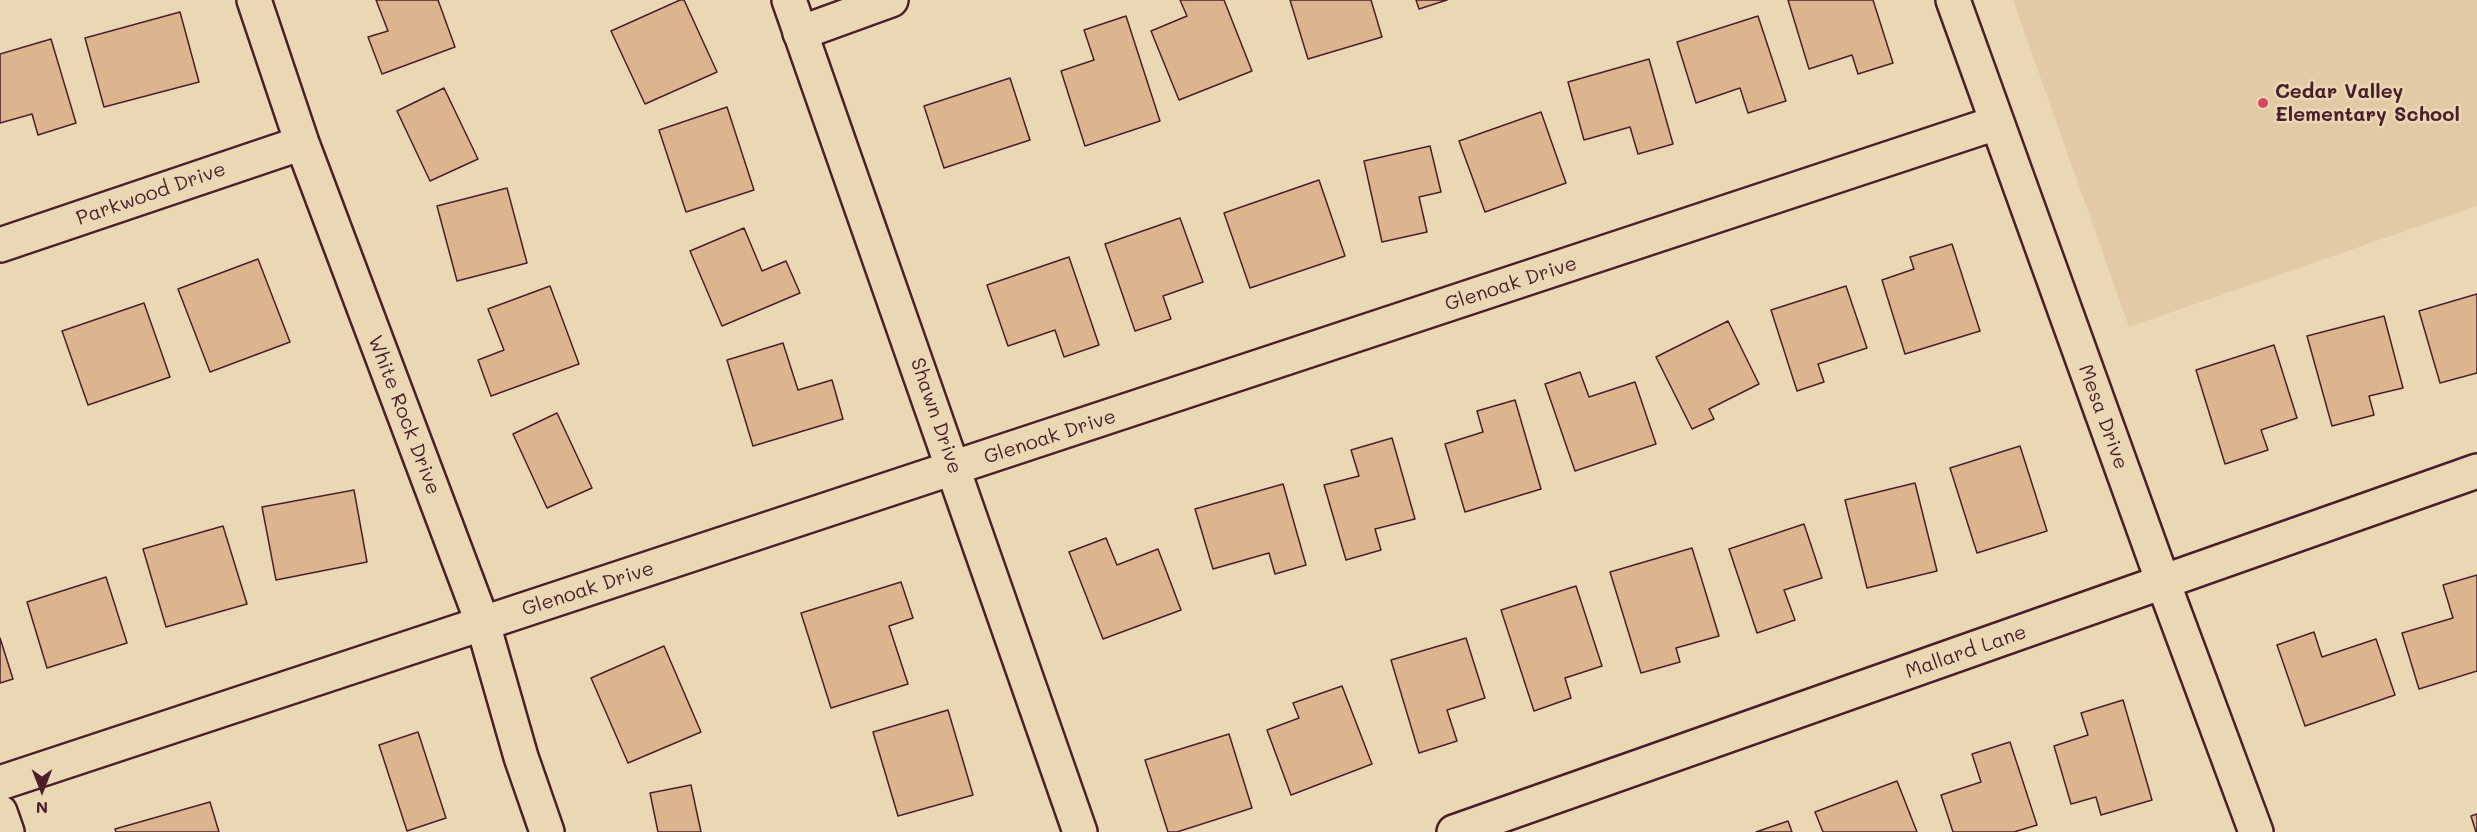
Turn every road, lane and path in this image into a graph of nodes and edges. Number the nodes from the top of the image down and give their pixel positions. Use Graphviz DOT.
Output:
graph roads {
  1 [pos="254,0"];
  2 [pos="789,0"];
  3 [pos="891,0"];
  4 [pos="1953,0"];
  5 [pos="800,33"];
  6 [pos="1996,123"];
  7 [pos="302,142"];
  8 [pos="0,245"];
  9 [pos="955,468"];
  10 [pos="2477,471"];
  11 [pos="2163,582"];
  12 [pos="483,624"];
  13 [pos="0,783"];
  14 [pos="0,812"];
  15 [pos="7,832"];
  16 [pos="547,832"];
  17 [pos="1080,832"];
  18 [pos="1454,832"];
  19 [pos="2256,832"];
  1 -- 7 [label="street, White Rock Drive"];
  2 -- 5 [label="street, Shawn Drive"];
  3 -- 5 [label="street"];
  4 -- 6 [label="street, Mesa Drive"];
  5 -- 9 [label="street, Shawn Drive"];
  6 -- 9 [label="street, Glenoak Drive"];
  6 -- 11 [label="street, Mesa Drive"];
  7 -- 8 [label="street, Parkwood Drive"];
  7 -- 12 [label="street, White Rock Drive"];
  9 -- 12 [label="street, Glenoak Drive"];
  9 -- 17 [label="street, Shawn Drive"];
  10 -- 11 [label="street, Mallard Lane"];
  11 -- 18 [label="street, Mallard Lane"];
  11 -- 19 [label="street, Mesa Drive"];
  12 -- 13 [label="street, Glenoak Drive"];
  12 -- 16 [label="street, White Rock Drive"];
  14 -- 15 [label="street"];
}
